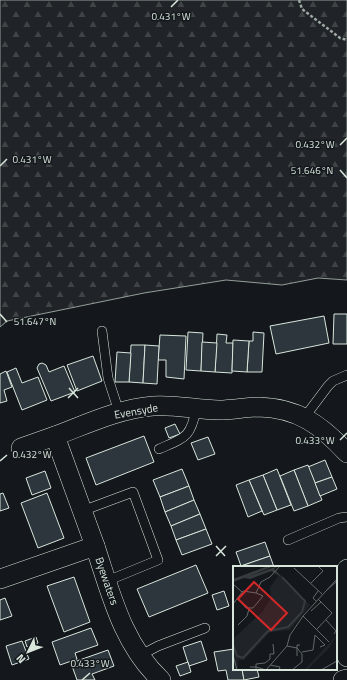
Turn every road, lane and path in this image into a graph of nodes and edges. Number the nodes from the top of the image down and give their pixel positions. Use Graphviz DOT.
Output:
graph roads {
  1 [pos="299,0"];
  2 [pos="347,40"];
  3 [pos="102,331"];
  4 [pos="347,375"];
  5 [pos="196,409"];
  6 [pos="119,412"];
  7 [pos="304,418"];
  8 [pos="55,436"];
  9 [pos="21,448"];
  10 [pos="159,449"];
  11 [pos="347,453"];
  12 [pos="82,511"];
  13 [pos="347,517"];
  14 [pos="288,540"];
  15 [pos="95,546"];
  16 [pos="347,569"];
  17 [pos="0,579"];
  18 [pos="107,581"];
  19 [pos="205,628"];
  20 [pos="139,656"];
  21 [pos="347,657"];
  22 [pos="347,679"];
  23 [pos="160,680"];
  24 [pos="343,680"];
  1 -- 2 [label="path"];
  3 -- 6 [label="lane"];
  4 -- 7 [label="lane"];
  5 -- 6 [label="street, Evensyde"];
  5 -- 7 [label="street, Evensyde"];
  5 -- 10 [label="lane"];
  6 -- 8 [label="street, Evensyde"];
  7 -- 11 [label="street, Evensyde"];
  8 -- 9 [label="street"];
  8 -- 12 [label="street"];
  12 -- 15 [label="street"];
  12 -- 18 [label="lane"];
  13 -- 14 [label="lane"];
  15 -- 17 [label="street, Byewaters"];
  15 -- 18 [label="street, Byewaters"];
  16 -- 21 [label="street"];
  18 -- 20 [label="street, Byewaters"];
  19 -- 20 [label="lane"];
  20 -- 23 [label="street, Byewaters"];
  22 -- 24 [label="street"];
}
